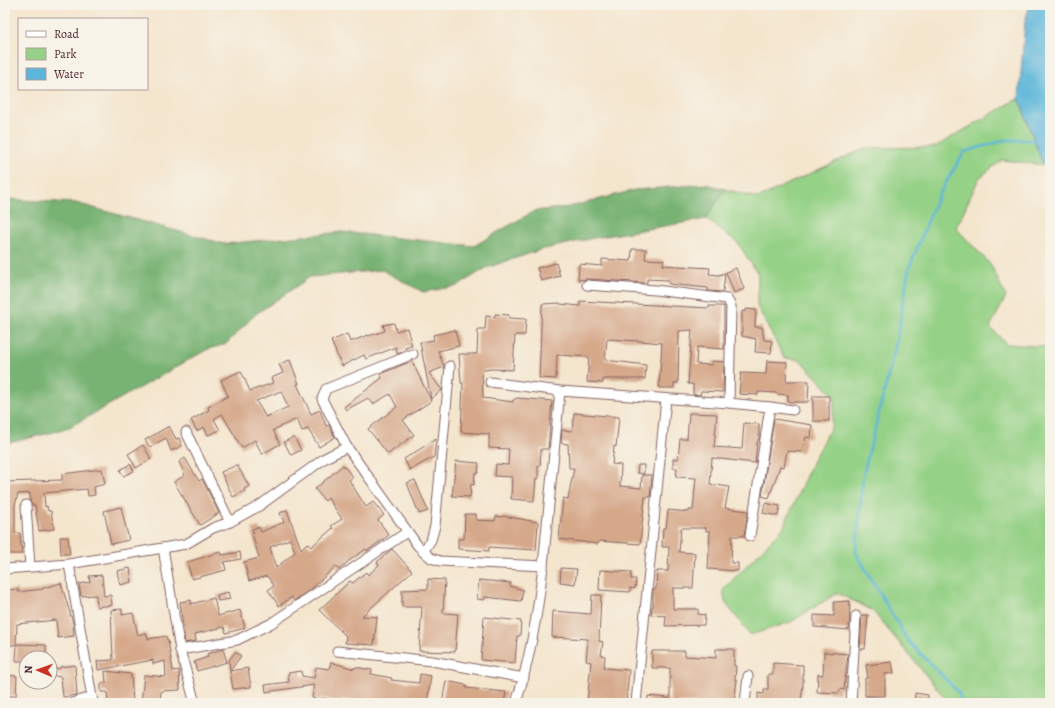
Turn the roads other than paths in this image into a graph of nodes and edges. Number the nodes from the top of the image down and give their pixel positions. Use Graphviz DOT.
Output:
graph roads {
  1 [pos="587,285"];
  2 [pos="413,354"];
  3 [pos="450,366"];
  4 [pos="490,382"];
  5 [pos="560,391"];
  6 [pos="666,400"];
  7 [pos="729,403"];
  8 [pos="770,407"];
  9 [pos="793,410"];
  10 [pos="186,432"];
  11 [pos="346,447"];
  12 [pos="26,505"];
  13 [pos="230,522"];
  14 [pos="407,532"];
  15 [pos="750,536"];
  16 [pos="163,548"];
  17 [pos="423,552"];
  18 [pos="69,564"];
  19 [pos="543,566"];
  20 [pos="30,567"];
  21 [pos="5,569"];
  22 [pos="856,616"];
  23 [pos="180,650"];
  24 [pos="337,651"];
  25 [pos="748,676"];
  26 [pos="524,678"];
  27 [pos="92,700"];
  28 [pos="72,703"];
  29 [pos="195,703"];
  30 [pos="517,703"];
  31 [pos="636,703"];
  32 [pos="745,703"];
  33 [pos="851,703"];
  1 -- 7 [label="street"];
  2 -- 11 [label="street"];
  3 -- 17 [label="street"];
  4 -- 5 [label="street"];
  5 -- 6 [label="street"];
  5 -- 19 [label="street"];
  6 -- 7 [label="street"];
  6 -- 31 [label="street"];
  7 -- 8 [label="street"];
  8 -- 9 [label="street"];
  8 -- 15 [label="street"];
  10 -- 13 [label="street"];
  11 -- 13 [label="street"];
  11 -- 14 [label="street"];
  12 -- 20 [label="street"];
  13 -- 16 [label="street"];
  14 -- 17 [label="street"];
  14 -- 23 [label="street"];
  16 -- 18 [label="street"];
  16 -- 23 [label="street"];
  17 -- 19 [label="street"];
  18 -- 20 [label="street"];
  18 -- 27 [label="street"];
  19 -- 26 [label="street"];
  20 -- 21 [label="street"];
  22 -- 33 [label="street"];
  23 -- 29 [label="street"];
  24 -- 26 [label="street"];
  25 -- 32 [label="street"];
  26 -- 30 [label="street"];
  27 -- 28 [label="street"];
}
